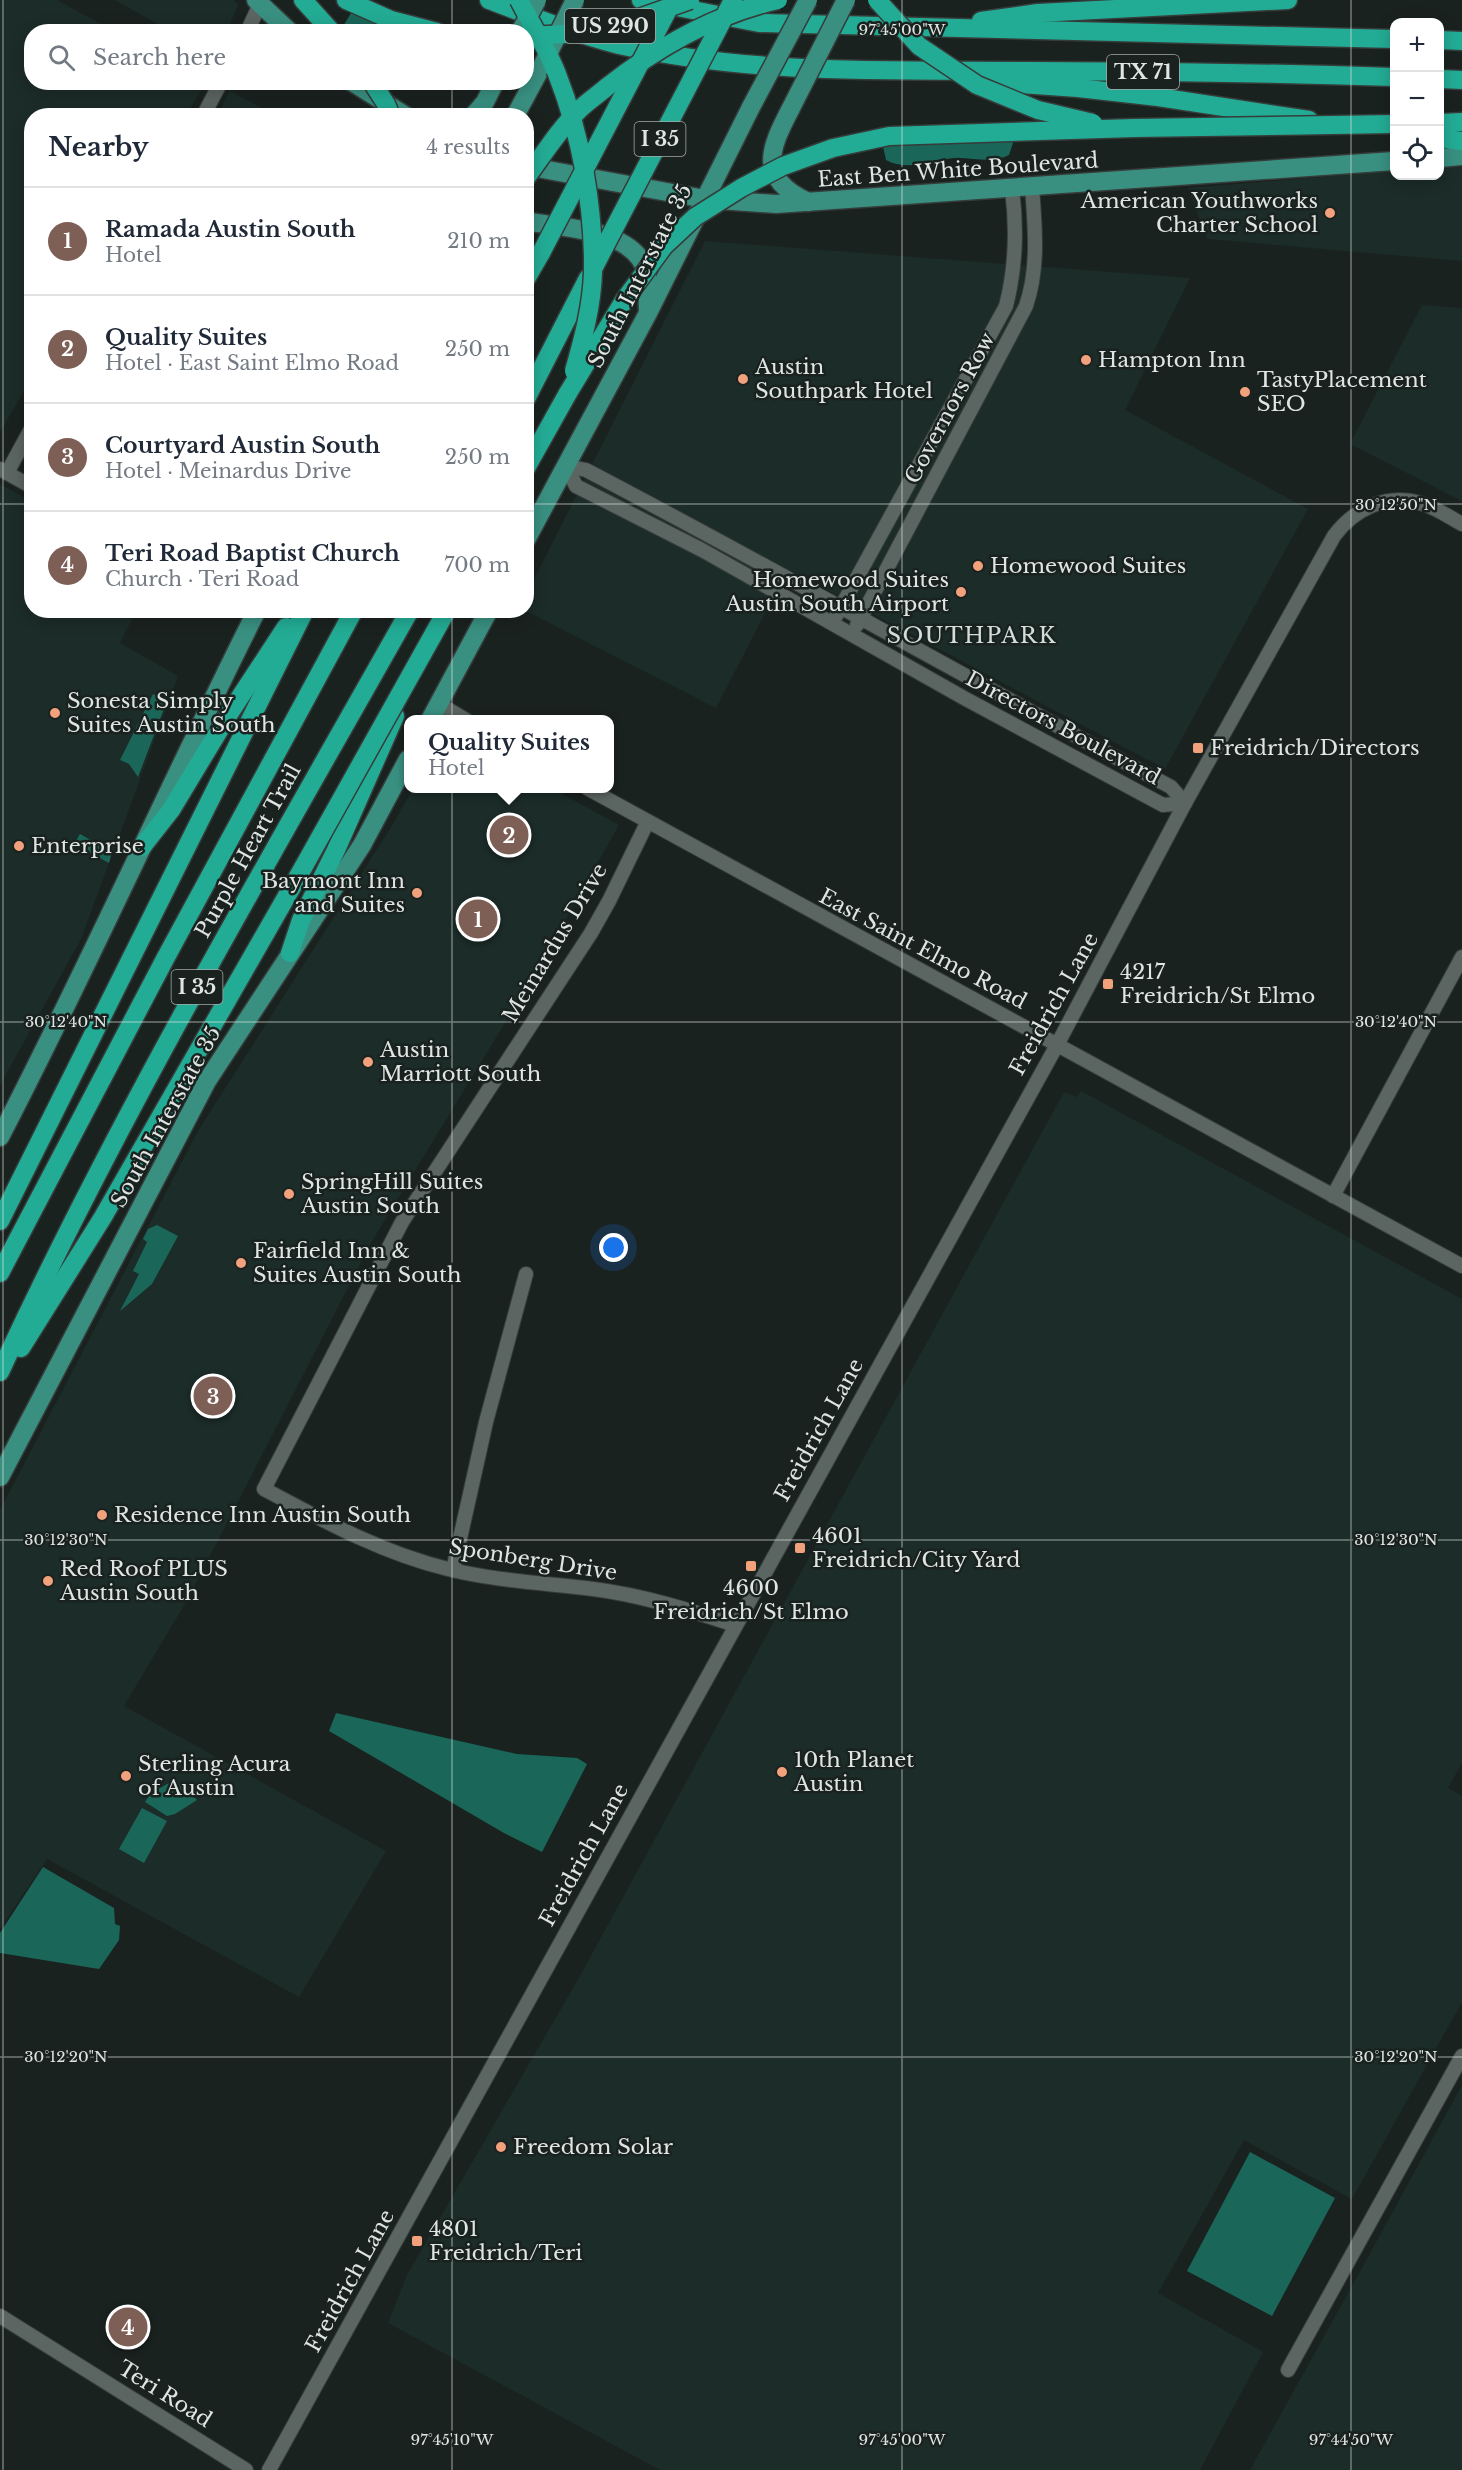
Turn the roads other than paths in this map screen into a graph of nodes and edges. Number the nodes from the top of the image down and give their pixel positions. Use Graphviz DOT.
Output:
graph roads {
  1 [pos="303,0"];
  2 [pos="346,0"];
  3 [pos="489,0"];
  4 [pos="519,0"];
  5 [pos="537,0"];
  6 [pos="575,0"];
  7 [pos="641,0"];
  8 [pos="673,0"];
  9 [pos="690,0"];
  10 [pos="733,0"];
  11 [pos="778,0"];
  12 [pos="808,0"];
  13 [pos="846,0"];
  14 [pos="877,0"];
  15 [pos="1288,0"];
  16 [pos="258,2"];
  17 [pos="250,24"];
  18 [pos="281,24"];
  19 [pos="325,24"];
  20 [pos="406,24"];
  21 [pos="524,24"];
  22 [pos="531,24"];
  23 [pos="933,27"];
  24 [pos="534,30"];
  25 [pos="534,36"];
  26 [pos="1390,39"];
  27 [pos="1444,40"];
  28 [pos="1462,41"];
  29 [pos="891,71"];
  30 [pos="1390,78"];
  31 [pos="1444,79"];
  32 [pos="1462,80"];
  33 [pos="534,81"];
  34 [pos="217,90"];
  35 [pos="365,90"];
  36 [pos="377,90"];
  37 [pos="491,90"];
  38 [pos="529,90"];
  39 [pos="207,108"];
  40 [pos="388,108"];
  41 [pos="393,108"];
  42 [pos="480,108"];
  43 [pos="519,108"];
  44 [pos="1462,122"];
  45 [pos="1444,123"];
  46 [pos="1390,124"];
  47 [pos="1134,129"];
  48 [pos="1390,131"];
  49 [pos="1444,139"];
  50 [pos="1462,141"];
  51 [pos="1462,156"];
  52 [pos="1444,158"];
  53 [pos="1390,161"];
  54 [pos="534,167"];
  55 [pos="534,168"];
  56 [pos="1032,187"];
  57 [pos="1012,189"];
  58 [pos="705,199"];
  59 [pos="811,203"];
  60 [pos="534,222"];
  61 [pos="534,265"];
  62 [pos="648,313"];
  63 [pos="534,383"];
  64 [pos="568,393"];
  65 [pos="24,439"];
  66 [pos="534,454"];
  67 [pos="566,466"];
  68 [pos="3,471"];
  69 [pos="24,483"];
  70 [pos="1462,524"];
  71 [pos="534,525"];
  72 [pos="710,535"];
  73 [pos="702,550"];
  74 [pos="841,608"];
  75 [pos="253,618"];
  76 [pos="292,618"];
  77 [pos="301,618"];
  78 [pos="350,618"];
  79 [pos="405,618"];
  80 [pos="434,618"];
  81 [pos="443,618"];
  82 [pos="485,618"];
  83 [pos="861,618"];
  84 [pos="832,624"];
  85 [pos="852,635"];
  86 [pos="434,712"];
  87 [pos="404,766"];
  88 [pos="593,793"];
  89 [pos="1185,803"];
  90 [pos="648,824"];
  91 [pos="142,847"];
  92 [pos="290,953"];
  93 [pos="1462,957"];
  94 [pos="1057,1045"];
  95 [pos="0,1137"];
  96 [pos="1334,1196"];
  97 [pos="0,1221"];
  98 [pos="1462,1266"];
  99 [pos="0,1273"];
  100 [pos="526,1274"];
  101 [pos="0,1372"];
  102 [pos="0,1380"];
  103 [pos="0,1477"];
  104 [pos="264,1489"];
  105 [pos="453,1570"];
  106 [pos="735,1625"];
  107 [pos="1462,2056"];
  108 [pos="0,2316"];
  109 [pos="1288,2370"];
  110 [pos="246,2470"];
  111 [pos="269,2470"];
  1 -- 19 [label="highway"];
  2 -- 20 [label="highway"];
  3 -- 29 [label="highway, TX 71"];
  4 -- 22 [label="highway, bridge"];
  5 -- 21 [label="main road, bridge"];
  6 -- 33 [label="main road, bridge"];
  7 -- 23 [label="highway, TX 71"];
  8 -- 61 [label="highway, I 35, bridge"];
  9 -- 25 [label="highway, US 290, bridge"];
  10 -- 63 [label="highway, I 35, bridge"];
  11 -- 55 [label="highway, bridge"];
  12 -- 58 [label="main road, South Interstate 35, bridge"];
  13 -- 59 [label="main road, bridge"];
  14 -- 47 [label="highway, bridge"];
  15 -- 23 [label="highway"];
  16 -- 17 [label="street"];
  16 -- 18 [label="main road"];
  23 -- 26 [label="highway, TX 71"];
  24 -- 64 [label="highway, bridge"];
  27 -- 28 [label="highway"];
  29 -- 30 [label="highway, TX 71"];
  29 -- 48 [label="highway"];
  31 -- 32 [label="highway"];
  34 -- 39 [label="street"];
  35 -- 41 [label="main road"];
  36 -- 40 [label="highway, bridge"];
  37 -- 42 [label="main road"];
  38 -- 43 [label="main road, bridge"];
  44 -- 45 [label="highway"];
  46 -- 47 [label="highway, bridge"];
  47 -- 64 [label="highway, bridge"];
  49 -- 50 [label="highway"];
  51 -- 52 [label="main road"];
  53 -- 56 [label="main road, East Ben White Boulevard"];
  54 -- 58 [label="main road, East Ben White Boulevard"];
  56 -- 57 [label="main road, East Ben White Boulevard"];
  56 -- 83 [label="street, Governors Row"];
  57 -- 59 [label="main road, East Ben White Boulevard"];
  57 -- 74 [label="street, Governors Row"];
  58 -- 59 [label="main road, East Ben White Boulevard"];
  58 -- 62 [label="main road, South Interstate 35"];
  60 -- 62 [label="main road"];
  62 -- 67 [label="main road, South Interstate 35"];
  64 -- 66 [label="highway"];
  65 -- 68 [label="street"];
  67 -- 71 [label="main road, South Interstate 35"];
  67 -- 72 [label="street, Directors Boulevard"];
  67 -- 73 [label="street, Directors Boulevard"];
  68 -- 69 [label="street"];
  70 -- 89 [label="street, Freidrich Lane"];
  72 -- 73 [label="street"];
  72 -- 74 [label="street, Directors Boulevard"];
  73 -- 84 [label="street, Directors Boulevard"];
  74 -- 83 [label="street, Directors Boulevard"];
  74 -- 84 [label="street, Governors Row"];
  75 -- 91 [label="main road"];
  76 -- 91 [label="highway"];
  77 -- 97 [label="highway"];
  78 -- 99 [label="highway, Purple Heart Trail / I 35"];
  79 -- 101 [label="highway, Purple Heart Trail / I 35"];
  80 -- 92 [label="highway"];
  81 -- 102 [label="highway, bridge"];
  82 -- 86 [label="main road"];
  83 -- 85 [label="street, Governors Row"];
  83 -- 89 [label="street, Directors Boulevard"];
  84 -- 85 [label="street, Directors Boulevard"];
  85 -- 89 [label="street, Directors Boulevard"];
  87 -- 92 [label="main road, South Interstate 35"];
  88 -- 90 [label="street, East Saint Elmo Road"];
  89 -- 94 [label="street, Freidrich Lane"];
  90 -- 94 [label="street, East Saint Elmo Road"];
  90 -- 104 [label="street, Meinardus Drive"];
  91 -- 95 [label="main road"];
  92 -- 103 [label="main road, South Interstate 35"];
  93 -- 96 [label="street"];
  94 -- 96 [label="street, East Saint Elmo Road"];
  94 -- 106 [label="street, Freidrich Lane"];
  96 -- 98 [label="street, East Saint Elmo Road"];
  100 -- 105 [label="street"];
  104 -- 105 [label="street, Sponberg Drive"];
  105 -- 106 [label="street, Sponberg Drive"];
  106 -- 111 [label="street, Freidrich Lane"];
  107 -- 109 [label="street"];
  108 -- 110 [label="street, Teri Road"];
}
